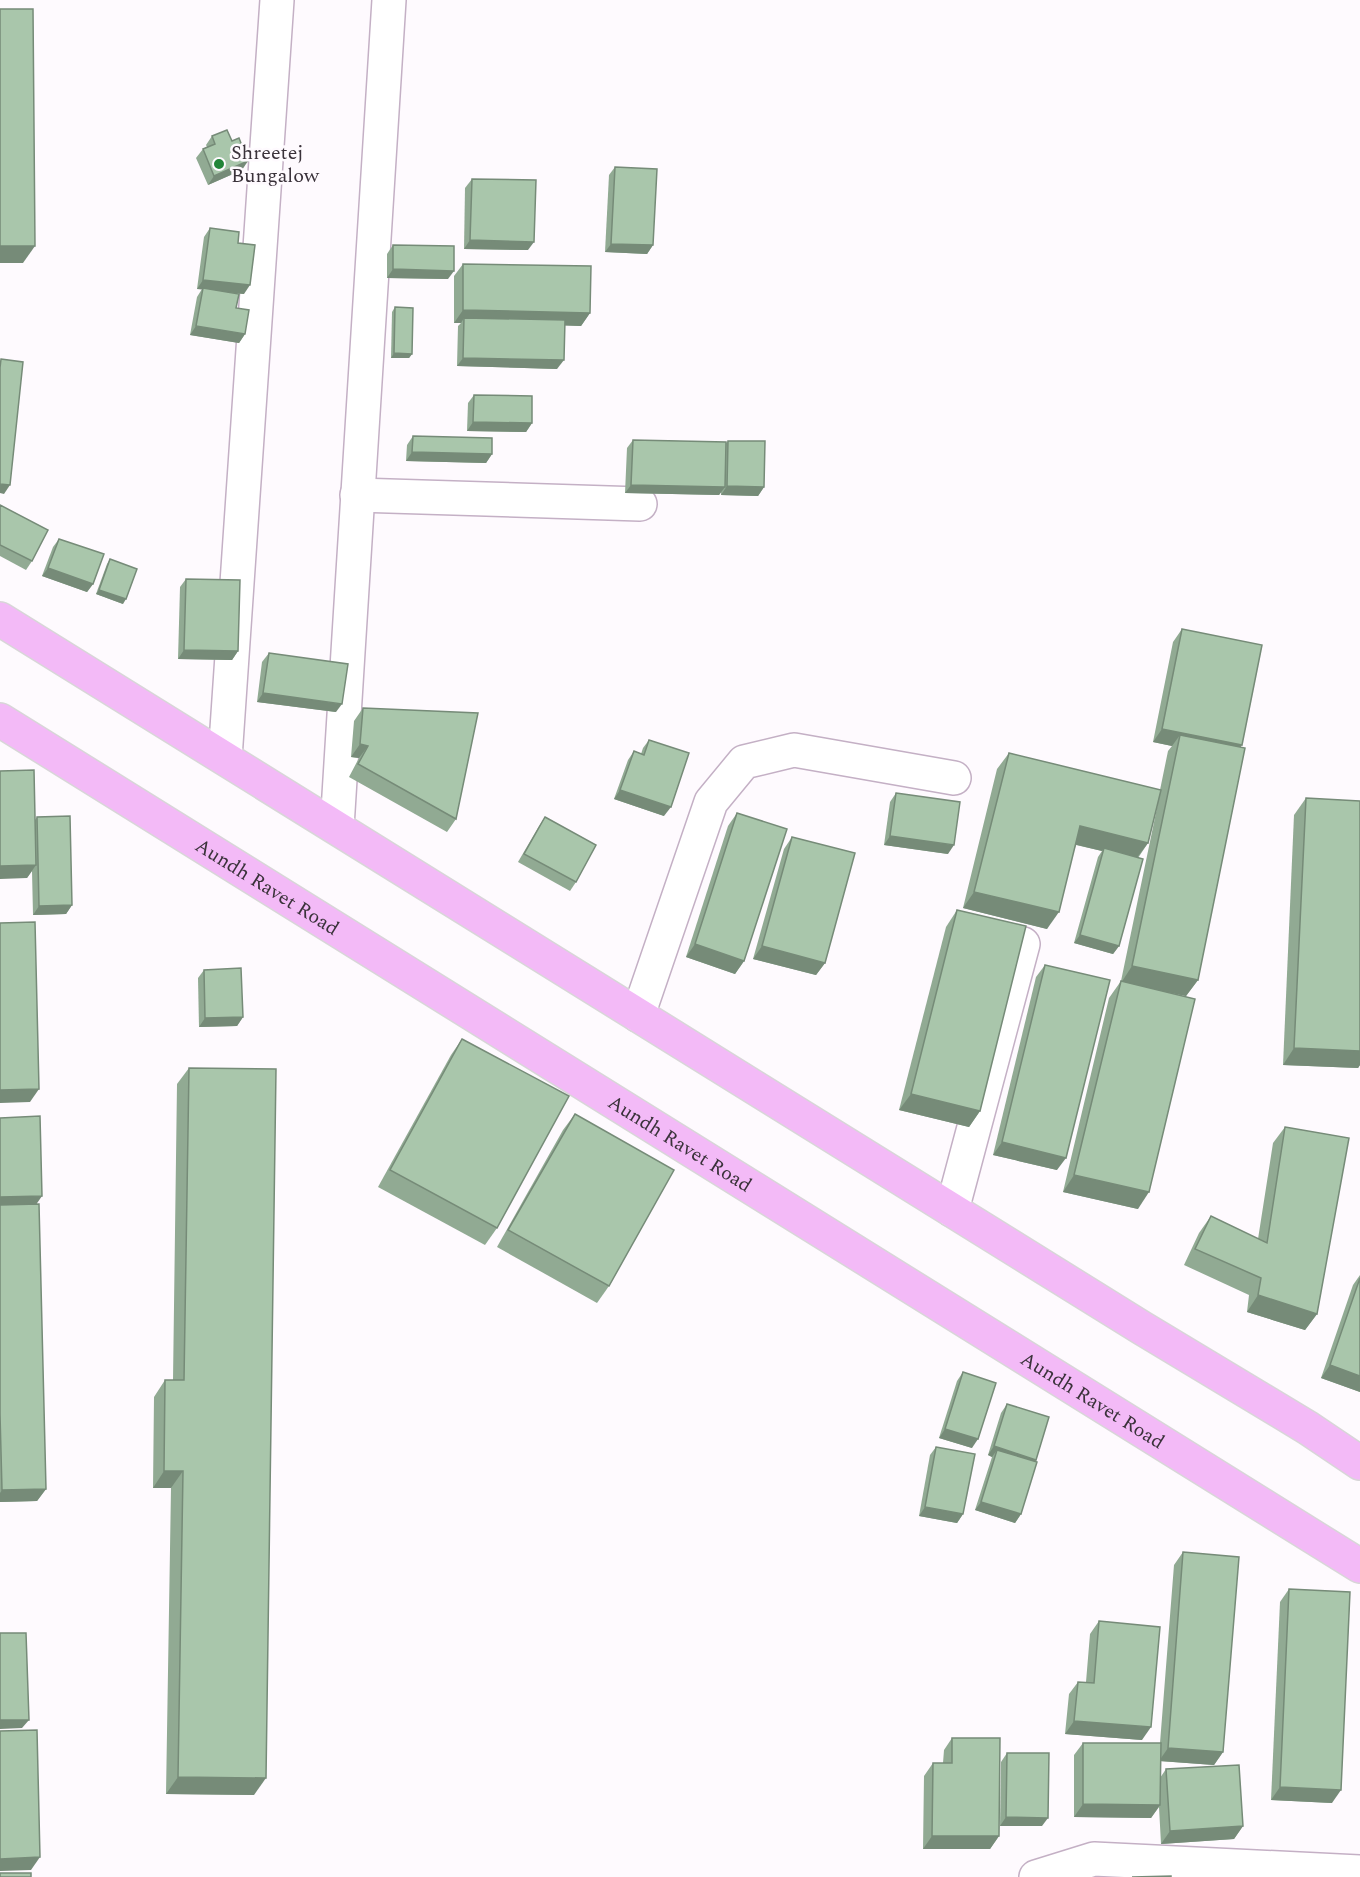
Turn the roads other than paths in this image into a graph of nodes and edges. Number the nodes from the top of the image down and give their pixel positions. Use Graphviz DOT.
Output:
graph roads {
  1 [pos="277,0"];
  2 [pos="389,0"];
  3 [pos="357,495"];
  4 [pos="640,504"];
  5 [pos="0,618"];
  6 [pos="0,720"];
  7 [pos="225,758"];
  8 [pos="954,778"];
  9 [pos="337,827"];
  10 [pos="1023,944"];
  11 [pos="638,1015"];
  12 [pos="952,1210"];
  13 [pos="1360,1463"];
  14 [pos="1360,1566"];
  15 [pos="1360,1872"];
  16 [pos="1036,1877"];
  1 -- 7 [label="street"];
  2 -- 3 [label="street"];
  3 -- 4 [label="street"];
  3 -- 9 [label="street"];
  5 -- 7 [label="main road"];
  6 -- 14 [label="main road, Aundh Ravet Road"];
  7 -- 9 [label="main road"];
  8 -- 11 [label="street"];
  9 -- 11 [label="main road"];
  10 -- 12 [label="street"];
  11 -- 12 [label="main road"];
  12 -- 13 [label="main road"];
  15 -- 16 [label="street"];
}
